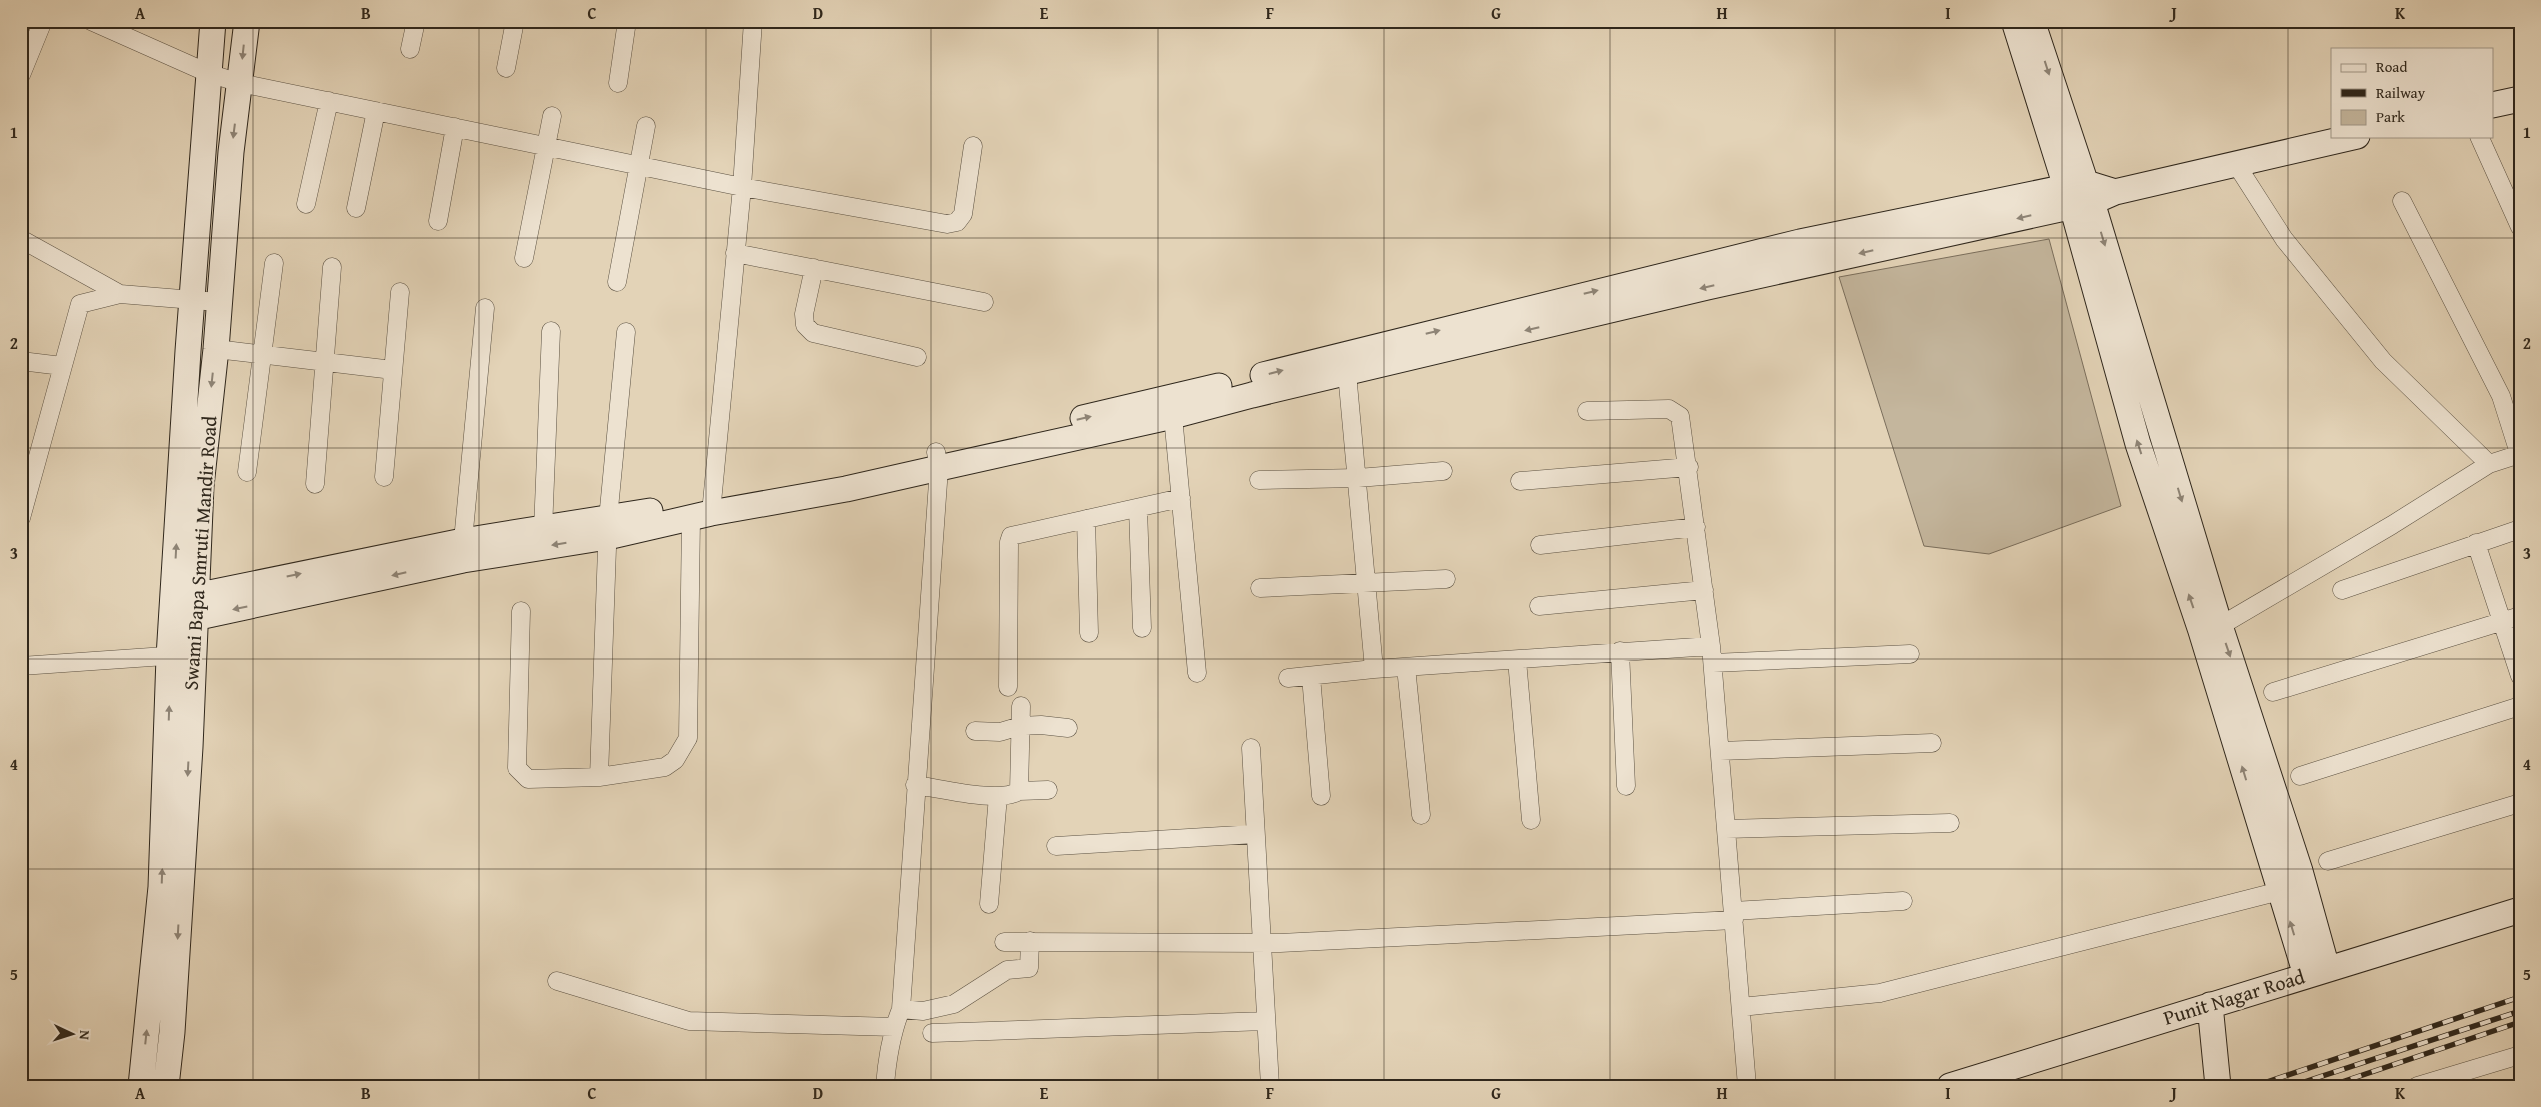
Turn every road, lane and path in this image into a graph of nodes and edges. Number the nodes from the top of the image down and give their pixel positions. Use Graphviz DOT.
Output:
graph roads {
  1 [pos="43,21"];
  2 [pos="91,21"];
  3 [pos="213,21"];
  4 [pos="247,21"];
  5 [pos="416,21"];
  6 [pos="515,21"];
  7 [pos="627,21"];
  8 [pos="753,21"];
  9 [pos="2014,21"];
  10 [pos="2032,21"];
  11 [pos="410,49"];
  12 [pos="506,68"];
  13 [pos="208,73"];
  14 [pos="21,75"];
  15 [pos="240,83"];
  16 [pos="618,83"];
  17 [pos="2520,99"];
  18 [pos="329,101"];
  19 [pos="2049,103"];
  20 [pos="2494,105"];
  21 [pos="376,111"];
  22 [pos="552,116"];
  23 [pos="646,126"];
  24 [pos="455,128"];
  25 [pos="2348,138"];
  26 [pos="2480,138"];
  27 [pos="545,146"];
  28 [pos="972,146"];
  29 [pos="2236,164"];
  30 [pos="639,166"];
  31 [pos="742,187"];
  32 [pos="2079,195"];
  33 [pos="2402,201"];
  34 [pos="306,204"];
  35 [pos="356,208"];
  36 [pos="438,221"];
  37 [pos="2520,227"];
  38 [pos="21,238"];
  39 [pos="735,252"];
  40 [pos="524,258"];
  41 [pos="274,263"];
  42 [pos="332,267"];
  43 [pos="814,268"];
  44 [pos="617,282"];
  45 [pos="400,292"];
  46 [pos="120,294"];
  47 [pos="193,300"];
  48 [pos="218,302"];
  49 [pos="984,302"];
  50 [pos="485,308"];
  51 [pos="551,331"];
  52 [pos="626,332"];
  53 [pos="216,349"];
  54 [pos="262,354"];
  55 [pos="918,357"];
  56 [pos="21,361"];
  57 [pos="325,362"];
  58 [pos="62,366"];
  59 [pos="393,370"];
  60 [pos="1347,373"];
  61 [pos="1587,411"];
  62 [pos="1173,416"];
  63 [pos="2520,453"];
  64 [pos="938,460"];
  65 [pos="2489,464"];
  66 [pos="1689,467"];
  67 [pos="1443,471"];
  68 [pos="248,472"];
  69 [pos="384,477"];
  70 [pos="1358,478"];
  71 [pos="1259,480"];
  72 [pos="1520,481"];
  73 [pos="315,484"];
  74 [pos="1181,498"];
  75 [pos="1138,508"];
  76 [pos="705,510"];
  77 [pos="21,518"];
  78 [pos="1086,518"];
  79 [pos="1696,527"];
  80 [pos="608,528"];
  81 [pos="2520,529"];
  82 [pos="543,530"];
  83 [pos="463,541"];
  84 [pos="2476,543"];
  85 [pos="1540,545"];
  86 [pos="1446,579"];
  87 [pos="1366,583"];
  88 [pos="1260,588"];
  89 [pos="1704,590"];
  90 [pos="2342,590"];
  91 [pos="1538,606"];
  92 [pos="194,607"];
  93 [pos="521,611"];
  94 [pos="2520,616"];
  95 [pos="2502,622"];
  96 [pos="1142,628"];
  97 [pos="2210,628"];
  98 [pos="1089,633"];
  99 [pos="1620,651"];
  100 [pos="1712,654"];
  101 [pos="1910,654"];
  102 [pos="181,655"];
  103 [pos="1517,660"];
  104 [pos="21,666"];
  105 [pos="1406,667"];
  106 [pos="1374,669"];
  107 [pos="1197,674"];
  108 [pos="1310,676"];
  109 [pos="2520,676"];
  110 [pos="1288,678"];
  111 [pos="1008,687"];
  112 [pos="2273,692"];
  113 [pos="1021,706"];
  114 [pos="2520,706"];
  115 [pos="1020,726"];
  116 [pos="1068,728"];
  117 [pos="975,731"];
  118 [pos="1932,743"];
  119 [pos="1251,748"];
  120 [pos="1720,751"];
  121 [pos="2300,776"];
  122 [pos="600,777"];
  123 [pos="916,785"];
  124 [pos="1626,786"];
  125 [pos="1048,790"];
  126 [pos="1018,791"];
  127 [pos="998,796"];
  128 [pos="1321,796"];
  129 [pos="2520,803"];
  130 [pos="1421,816"];
  131 [pos="1531,820"];
  132 [pos="1950,823"];
  133 [pos="1726,829"];
  134 [pos="1255,834"];
  135 [pos="1056,846"];
  136 [pos="2328,861"];
  137 [pos="2280,891"];
  138 [pos="1903,901"];
  139 [pos="989,904"];
  140 [pos="2520,910"];
  141 [pos="1734,915"];
  142 [pos="1004,942"];
  143 [pos="1030,942"];
  144 [pos="1261,942"];
  145 [pos="2317,971"];
  146 [pos="557,981"];
  147 [pos="2210,1005"];
  148 [pos="943,1007"];
  149 [pos="1741,1007"];
  150 [pos="901,1009"];
  151 [pos="1265,1021"];
  152 [pos="894,1027"];
  153 [pos="932,1033"];
  154 [pos="950,1033"];
  155 [pos="2520,1055"];
  156 [pos="141,1086"];
  157 [pos="166,1086"];
  158 [pos="885,1086"];
  159 [pos="1270,1086"];
  160 [pos="1747,1086"];
  161 [pos="1950,1086"];
  162 [pos="2218,1086"];
  163 [pos="2417,1086"];
  1 -- 14 [label="street"];
  2 -- 13 [label="street"];
  3 -- 13 [label="street"];
  4 -- 15 [label="street, Swami Bapa Smruti Mandir Road, one-way"];
  5 -- 11 [label="street"];
  6 -- 12 [label="street"];
  7 -- 16 [label="street"];
  8 -- 31 [label="street"];
  9 -- 19 [label="street"];
  10 -- 19 [label="street, one-way"];
  13 -- 15 [label="street"];
  13 -- 47 [label="street"];
  15 -- 18 [label="street"];
  15 -- 48 [label="street, Swami Bapa Smruti Mandir Road, one-way"];
  17 -- 20 [label="street"];
  18 -- 21 [label="street"];
  18 -- 34 [label="street"];
  19 -- 32 [label="street"];
  21 -- 24 [label="street"];
  21 -- 35 [label="street"];
  22 -- 27 [label="street"];
  23 -- 30 [label="street"];
  24 -- 27 [label="street"];
  24 -- 36 [label="street"];
  25 -- 29 [label="street"];
  26 -- 37 [label="street"];
  27 -- 30 [label="street"];
  27 -- 40 [label="street"];
  28 -- 31 [label="street"];
  29 -- 32 [label="street"];
  29 -- 65 [label="street"];
  30 -- 31 [label="street"];
  30 -- 44 [label="street"];
  31 -- 39 [label="street"];
  32 -- 60 [label="street, one-way"];
  64 -- 32 [label="street, one-way"];
  32 -- 97 [label="street"];
  33 -- 63 [label="street"];
  38 -- 46 [label="street"];
  39 -- 43 [label="street"];
  39 -- 76 [label="street"];
  41 -- 54 [label="street"];
  42 -- 57 [label="street"];
  43 -- 49 [label="street"];
  43 -- 55 [label="street"];
  45 -- 59 [label="street"];
  46 -- 47 [label="street"];
  46 -- 58 [label="street"];
  47 -- 48 [label="street"];
  102 -- 47 [label="street, one-way"];
  48 -- 53 [label="street, Swami Bapa Smruti Mandir Road"];
  50 -- 83 [label="street"];
  51 -- 82 [label="street"];
  52 -- 80 [label="street"];
  53 -- 54 [label="street"];
  53 -- 92 [label="street, Swami Bapa Smruti Mandir Road, one-way"];
  54 -- 57 [label="street"];
  54 -- 68 [label="street"];
  56 -- 58 [label="street"];
  57 -- 59 [label="street"];
  57 -- 73 [label="street"];
  58 -- 77 [label="street"];
  59 -- 69 [label="street"];
  60 -- 62 [label="street"];
  60 -- 70 [label="street"];
  61 -- 66 [label="street"];
  62 -- 64 [label="street"];
  62 -- 74 [label="street"];
  63 -- 65 [label="street"];
  64 -- 76 [label="street"];
  64 -- 123 [label="street"];
  65 -- 97 [label="street"];
  66 -- 72 [label="street"];
  66 -- 79 [label="street"];
  67 -- 70 [label="street"];
  70 -- 71 [label="street"];
  70 -- 87 [label="street"];
  74 -- 75 [label="street"];
  74 -- 107 [label="street"];
  75 -- 78 [label="street"];
  75 -- 96 [label="street"];
  76 -- 80 [label="street"];
  76 -- 122 [label="street"];
  78 -- 98 [label="street"];
  78 -- 111 [label="street"];
  79 -- 85 [label="street"];
  79 -- 89 [label="street"];
  80 -- 82 [label="street"];
  80 -- 92 [label="street, one-way"];
  80 -- 122 [label="street"];
  81 -- 84 [label="street"];
  82 -- 83 [label="street"];
  92 -- 83 [label="street, one-way"];
  84 -- 90 [label="street"];
  84 -- 95 [label="street"];
  86 -- 87 [label="street"];
  87 -- 88 [label="street"];
  87 -- 106 [label="street"];
  89 -- 91 [label="street"];
  89 -- 100 [label="street"];
  92 -- 102 [label="street, Swami Bapa Smruti Mandir Road"];
  93 -- 122 [label="street"];
  94 -- 95 [label="street"];
  95 -- 109 [label="street"];
  95 -- 112 [label="street"];
  137 -- 97 [label="street, one-way"];
  97 -- 145 [label="street, one-way"];
  99 -- 100 [label="street"];
  99 -- 103 [label="street"];
  99 -- 124 [label="street"];
  100 -- 101 [label="street"];
  100 -- 120 [label="street"];
  102 -- 104 [label="street"];
  156 -- 102 [label="street, one-way"];
  102 -- 157 [label="street, Swami Bapa Smruti Mandir Road, one-way"];
  103 -- 105 [label="street"];
  103 -- 131 [label="street"];
  105 -- 106 [label="street"];
  105 -- 130 [label="street"];
  106 -- 108 [label="street"];
  108 -- 110 [label="street"];
  108 -- 128 [label="street"];
  113 -- 115 [label="street"];
  114 -- 121 [label="street"];
  115 -- 116 [label="street"];
  115 -- 117 [label="street"];
  115 -- 126 [label="street"];
  118 -- 120 [label="street"];
  119 -- 134 [label="street"];
  120 -- 133 [label="street"];
  123 -- 127 [label="street"];
  123 -- 150 [label="street"];
  125 -- 126 [label="street"];
  126 -- 127 [label="street"];
  127 -- 139 [label="street"];
  129 -- 136 [label="street"];
  132 -- 133 [label="street"];
  133 -- 141 [label="street"];
  134 -- 135 [label="street"];
  134 -- 144 [label="street"];
  145 -- 137 [label="street, one-way"];
  137 -- 149 [label="street"];
  138 -- 141 [label="street"];
  140 -- 145 [label="street, Punit Nagar Road"];
  141 -- 144 [label="street"];
  141 -- 149 [label="street"];
  142 -- 143 [label="street"];
  143 -- 144 [label="street"];
  143 -- 148 [label="street"];
  144 -- 151 [label="street"];
  145 -- 147 [label="street, Punit Nagar Road"];
  146 -- 152 [label="street"];
  147 -- 161 [label="street, Punit Nagar Road"];
  147 -- 162 [label="street"];
  148 -- 150 [label="street"];
  148 -- 154 [label="street"];
  149 -- 160 [label="street"];
  150 -- 152 [label="street"];
  151 -- 154 [label="street"];
  151 -- 159 [label="street"];
  152 -- 158 [label="street"];
  153 -- 154 [label="street"];
  155 -- 163 [label="street"];
}
